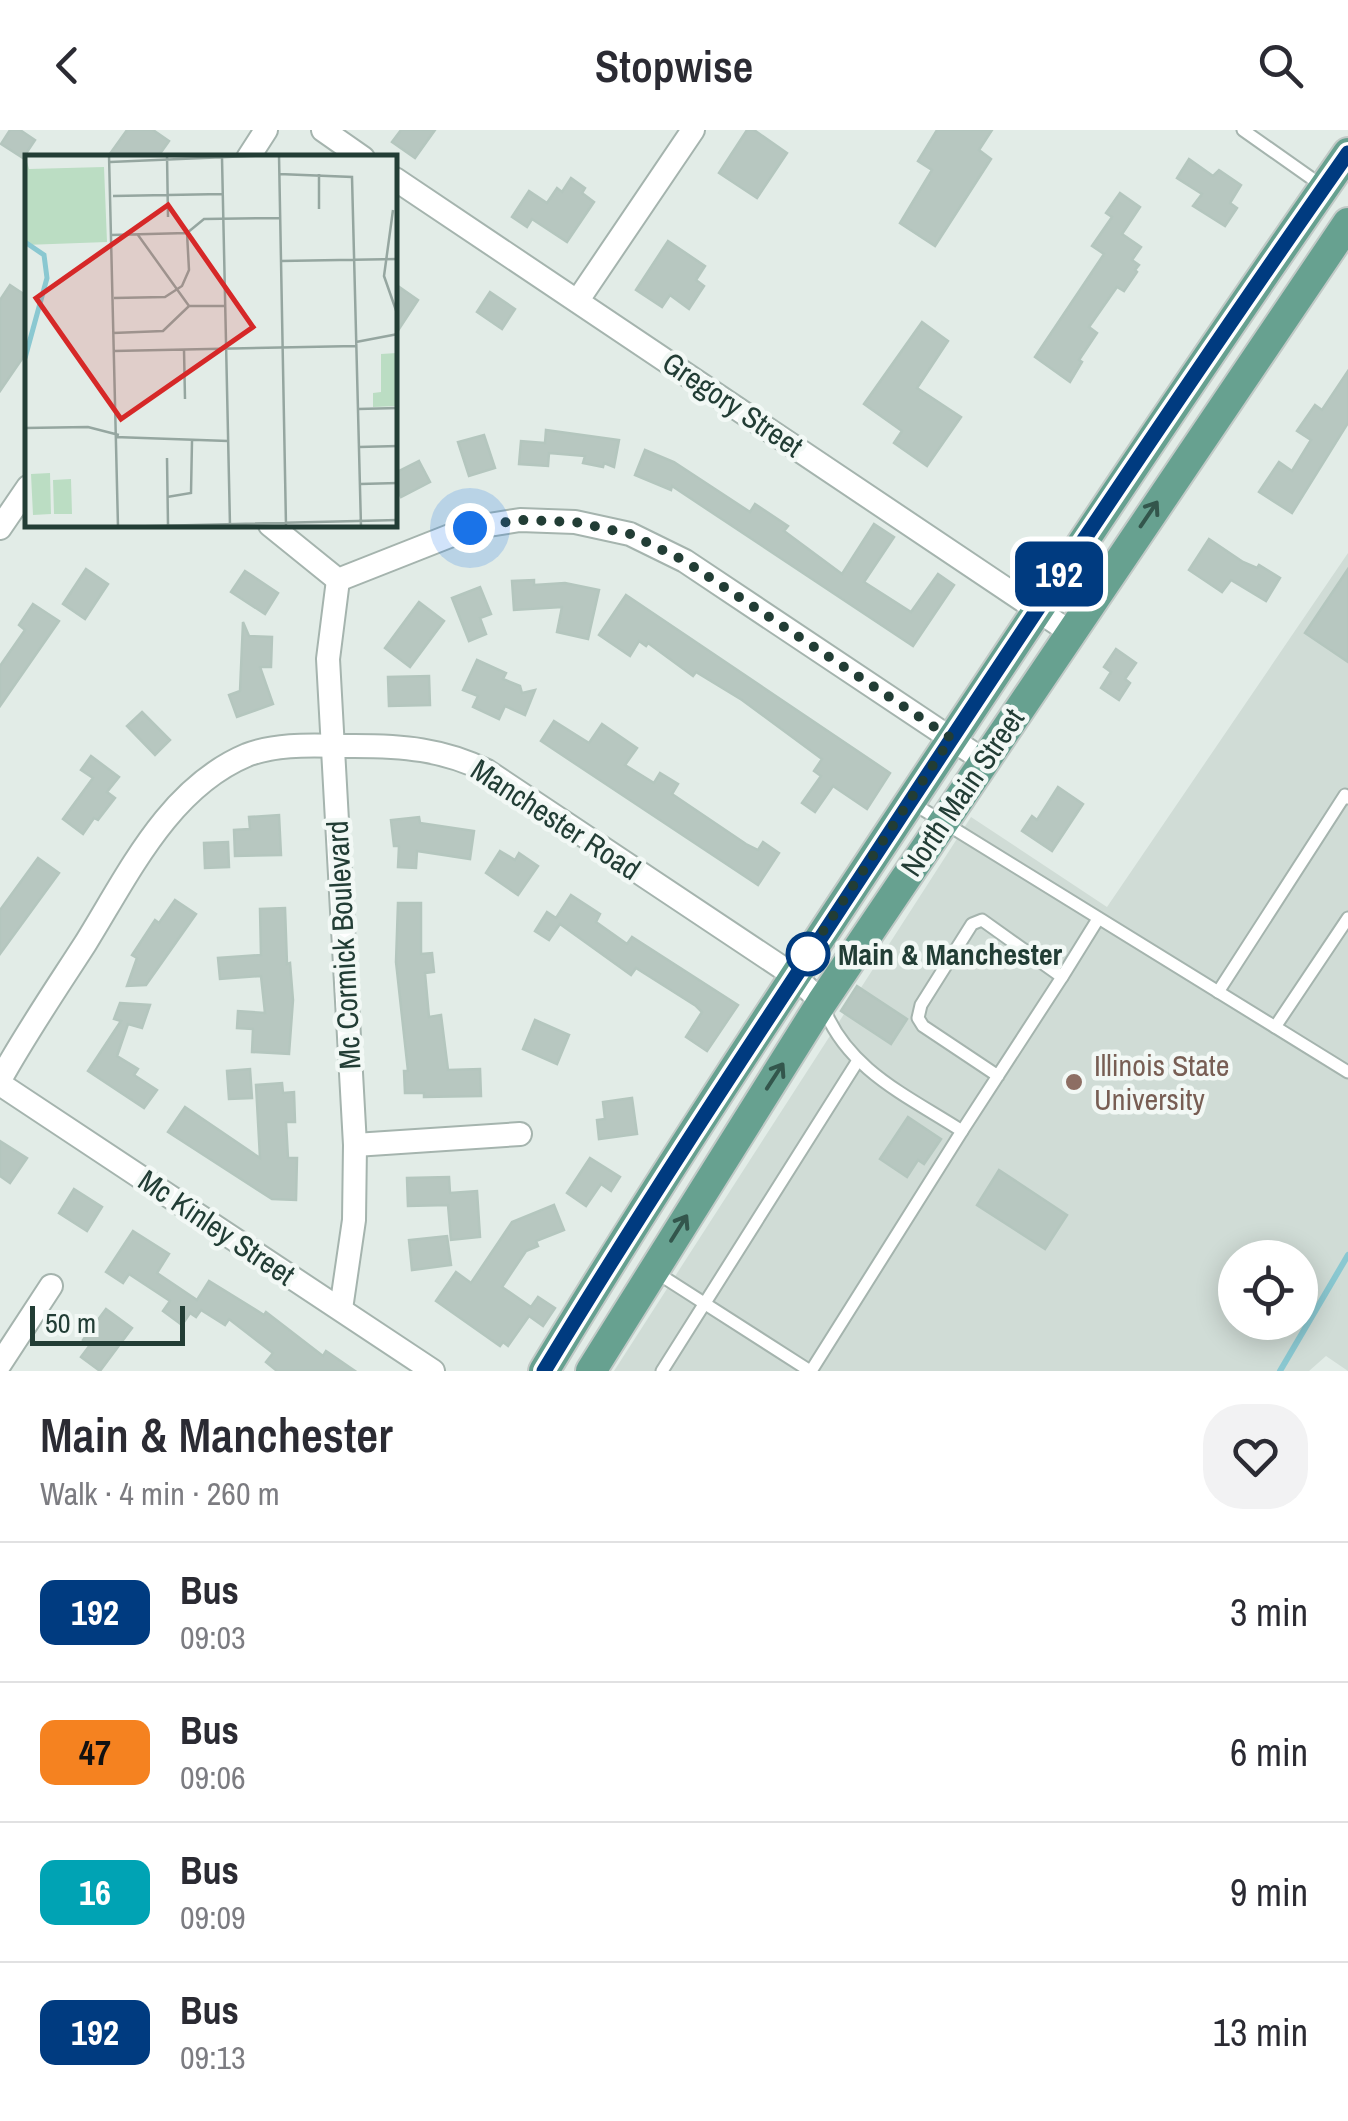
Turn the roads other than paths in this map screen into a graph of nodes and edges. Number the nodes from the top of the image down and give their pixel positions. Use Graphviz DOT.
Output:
graph roads {
  1 [pos="266,130"];
  2 [pos="323,130"];
  3 [pos="693,130"];
  4 [pos="1243,130"];
  5 [pos="1348,153"];
  6 [pos="250,155"];
  7 [pos="359,155"];
  8 [pos="398,181"];
  9 [pos="1324,187"];
  10 [pos="1348,223"];
  11 [pos="578,300"];
  12 [pos="25,491"];
  13 [pos="0,528"];
  14 [pos="274,528"];
  15 [pos="338,580"];
  16 [pos="1036,608"];
  17 [pos="1070,632"];
  18 [pos="951,738"];
  19 [pos="333,746"];
  20 [pos="983,760"];
  21 [pos="1348,798"];
  22 [pos="910,802"];
  23 [pos="942,821"];
  24 [pos="1348,918"];
  25 [pos="1098,919"];
  26 [pos="793,975"];
  27 [pos="1062,977"];
  28 [pos="1218,992"];
  29 [pos="822,1002"];
  30 [pos="1275,1027"];
  31 [pos="857,1062"];
  32 [pos="1348,1072"];
  33 [pos="998,1076"];
  34 [pos="0,1082"];
  35 [pos="962,1131"];
  36 [pos="520,1134"];
  37 [pos="355,1145"];
  38 [pos="653,1271"];
  39 [pos="51,1286"];
  40 [pos="706,1305"];
  41 [pos="342,1309"];
  42 [pos="0,1364"];
  43 [pos="433,1371"];
  44 [pos="544,1371"];
  45 [pos="591,1371"];
  46 [pos="662,1371"];
  47 [pos="811,1371"];
  1 -- 6 [label="street"];
  2 -- 7 [label="street"];
  3 -- 11 [label="street"];
  4 -- 9 [label="lane"];
  5 -- 9 [label="main road, North Main Street"];
  8 -- 11 [label="street, Gregory Street"];
  9 -- 16 [label="main road, North Main Street"];
  17 -- 10 [label="main road, North Main Street, one-way"];
  11 -- 16 [label="street, Gregory Street"];
  12 -- 13 [label="street"];
  14 -- 15 [label="street"];
  15 -- 18 [label="street"];
  15 -- 19 [label="street, Mc Cormick Boulevard"];
  16 -- 17 [label="street, Gregory Street"];
  16 -- 18 [label="main road, North Main Street"];
  17 -- 20 [label="main road, North Main Street"];
  18 -- 20 [label="street"];
  18 -- 22 [label="main road, North Main Street"];
  19 -- 26 [label="street, Manchester Road"];
  19 -- 34 [label="street, Manchester Road"];
  19 -- 37 [label="street, Mc Cormick Boulevard"];
  20 -- 23 [label="main road, North Main Street"];
  21 -- 28 [label="lane"];
  22 -- 23 [label="lane"];
  22 -- 26 [label="main road, North Main Street"];
  23 -- 25 [label="lane"];
  23 -- 29 [label="main road, North Main Street"];
  24 -- 30 [label="lane"];
  25 -- 27 [label="lane"];
  25 -- 28 [label="lane"];
  26 -- 29 [label="street, Manchester Road"];
  26 -- 44 [label="main road, North Main Street"];
  27 -- 33 [label="lane"];
  27 -- 33 [label="lane"];
  28 -- 30 [label="lane"];
  29 -- 31 [label="lane"];
  38 -- 29 [label="main road, North Main Street, one-way"];
  30 -- 32 [label="lane"];
  31 -- 35 [label="lane"];
  31 -- 40 [label="lane"];
  33 -- 35 [label="lane"];
  34 -- 41 [label="street, Mc Kinley Street"];
  35 -- 47 [label="lane"];
  36 -- 37 [label="street"];
  37 -- 41 [label="street, Mc Cormick Boulevard"];
  38 -- 40 [label="lane"];
  38 -- 45 [label="main road, North Main Street"];
  39 -- 42 [label="street"];
  40 -- 46 [label="lane"];
  40 -- 47 [label="lane"];
  41 -- 43 [label="street, Mc Kinley Street"];
}
